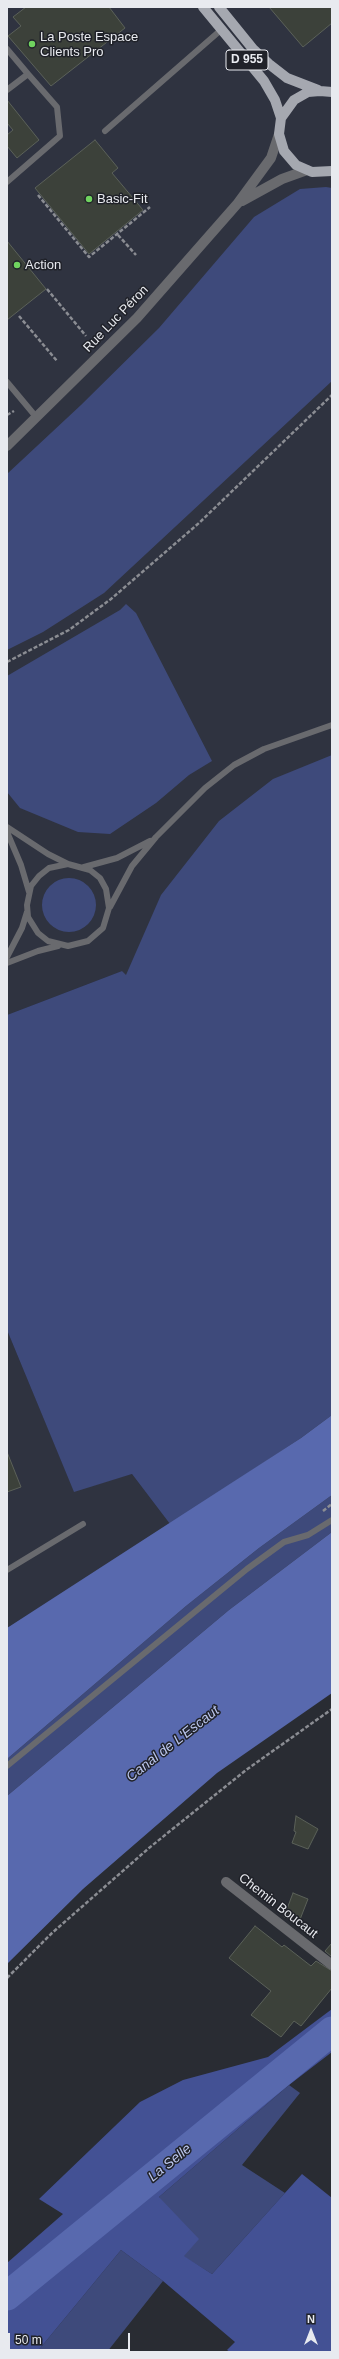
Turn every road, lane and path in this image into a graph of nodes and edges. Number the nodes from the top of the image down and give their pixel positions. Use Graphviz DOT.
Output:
graph roads {
  1 [pos="203,7"];
  2 [pos="219,7"];
  3 [pos="222,29"];
  4 [pos="7,49"];
  5 [pos="28,74"];
  6 [pos="7,90"];
  7 [pos="320,91"];
  8 [pos="332,92"];
  9 [pos="281,118"];
  10 [pos="105,131"];
  11 [pos="279,134"];
  12 [pos="307,170"];
  13 [pos="332,171"];
  14 [pos="7,182"];
  15 [pos="38,195"];
  16 [pos="238,203"];
  17 [pos="150,207"];
  18 [pos="118,235"];
  19 [pos="136,255"];
  20 [pos="47,289"];
  21 [pos="19,316"];
  22 [pos="86,336"];
  23 [pos="57,360"];
  24 [pos="7,382"];
  25 [pos="332,395"];
  26 [pos="14,411"];
  27 [pos="7,415"];
  28 [pos="37,418"];
  29 [pos="7,446"];
  30 [pos="7,662"];
  31 [pos="332,725"];
  32 [pos="7,827"];
  33 [pos="7,832"];
  34 [pos="156,837"];
  35 [pos="68,864"];
  36 [pos="84,867"];
  37 [pos="29,892"];
  38 [pos="109,908"];
  39 [pos="27,911"];
  40 [pos="61,946"];
  41 [pos="7,957"];
  42 [pos="7,963"];
  43 [pos="332,1520"];
  44 [pos="84,1524"];
  45 [pos="7,1570"];
  46 [pos="332,1709"];
  47 [pos="7,1766"];
  48 [pos="226,1882"];
  49 [pos="332,1965"];
  50 [pos="7,1978"];
  1 -- 3 [label="main road, D 955"];
  2 -- 7 [label="main road, D 955"];
  3 -- 9 [label="main road, D 955"];
  3 -- 10 [label="lane"];
  4 -- 5 [label="lane"];
  5 -- 6 [label="lane"];
  5 -- 14 [label="lane"];
  7 -- 8 [label="main road"];
  7 -- 9 [label="main road"];
  9 -- 11 [label="main road"];
  11 -- 12 [label="main road"];
  11 -- 16 [label="street, Rue Luc Péron"];
  12 -- 13 [label="main road"];
  12 -- 16 [label="street, Rue Luc Péron"];
  15 -- 18 [label="path"];
  16 -- 28 [label="street, Rue Luc Péron"];
  17 -- 18 [label="path"];
  18 -- 19 [label="path"];
  20 -- 22 [label="path"];
  21 -- 23 [label="path"];
  24 -- 28 [label="lane"];
  25 -- 30 [label="path"];
  26 -- 27 [label="path"];
  28 -- 29 [label="street, Rue Luc Péron"];
  31 -- 34 [label="lane"];
  32 -- 35 [label="lane"];
  33 -- 37 [label="lane"];
  34 -- 36 [label="lane"];
  34 -- 38 [label="lane"];
  35 -- 36 [label="lane"];
  35 -- 37 [label="lane"];
  36 -- 38 [label="lane"];
  37 -- 39 [label="lane"];
  38 -- 40 [label="lane"];
  39 -- 40 [label="lane"];
  39 -- 41 [label="lane"];
  40 -- 42 [label="lane"];
  43 -- 47 [label="lane"];
  44 -- 45 [label="lane"];
  46 -- 50 [label="path"];
  48 -- 49 [label="street, Chemin Boucaut"];
}
